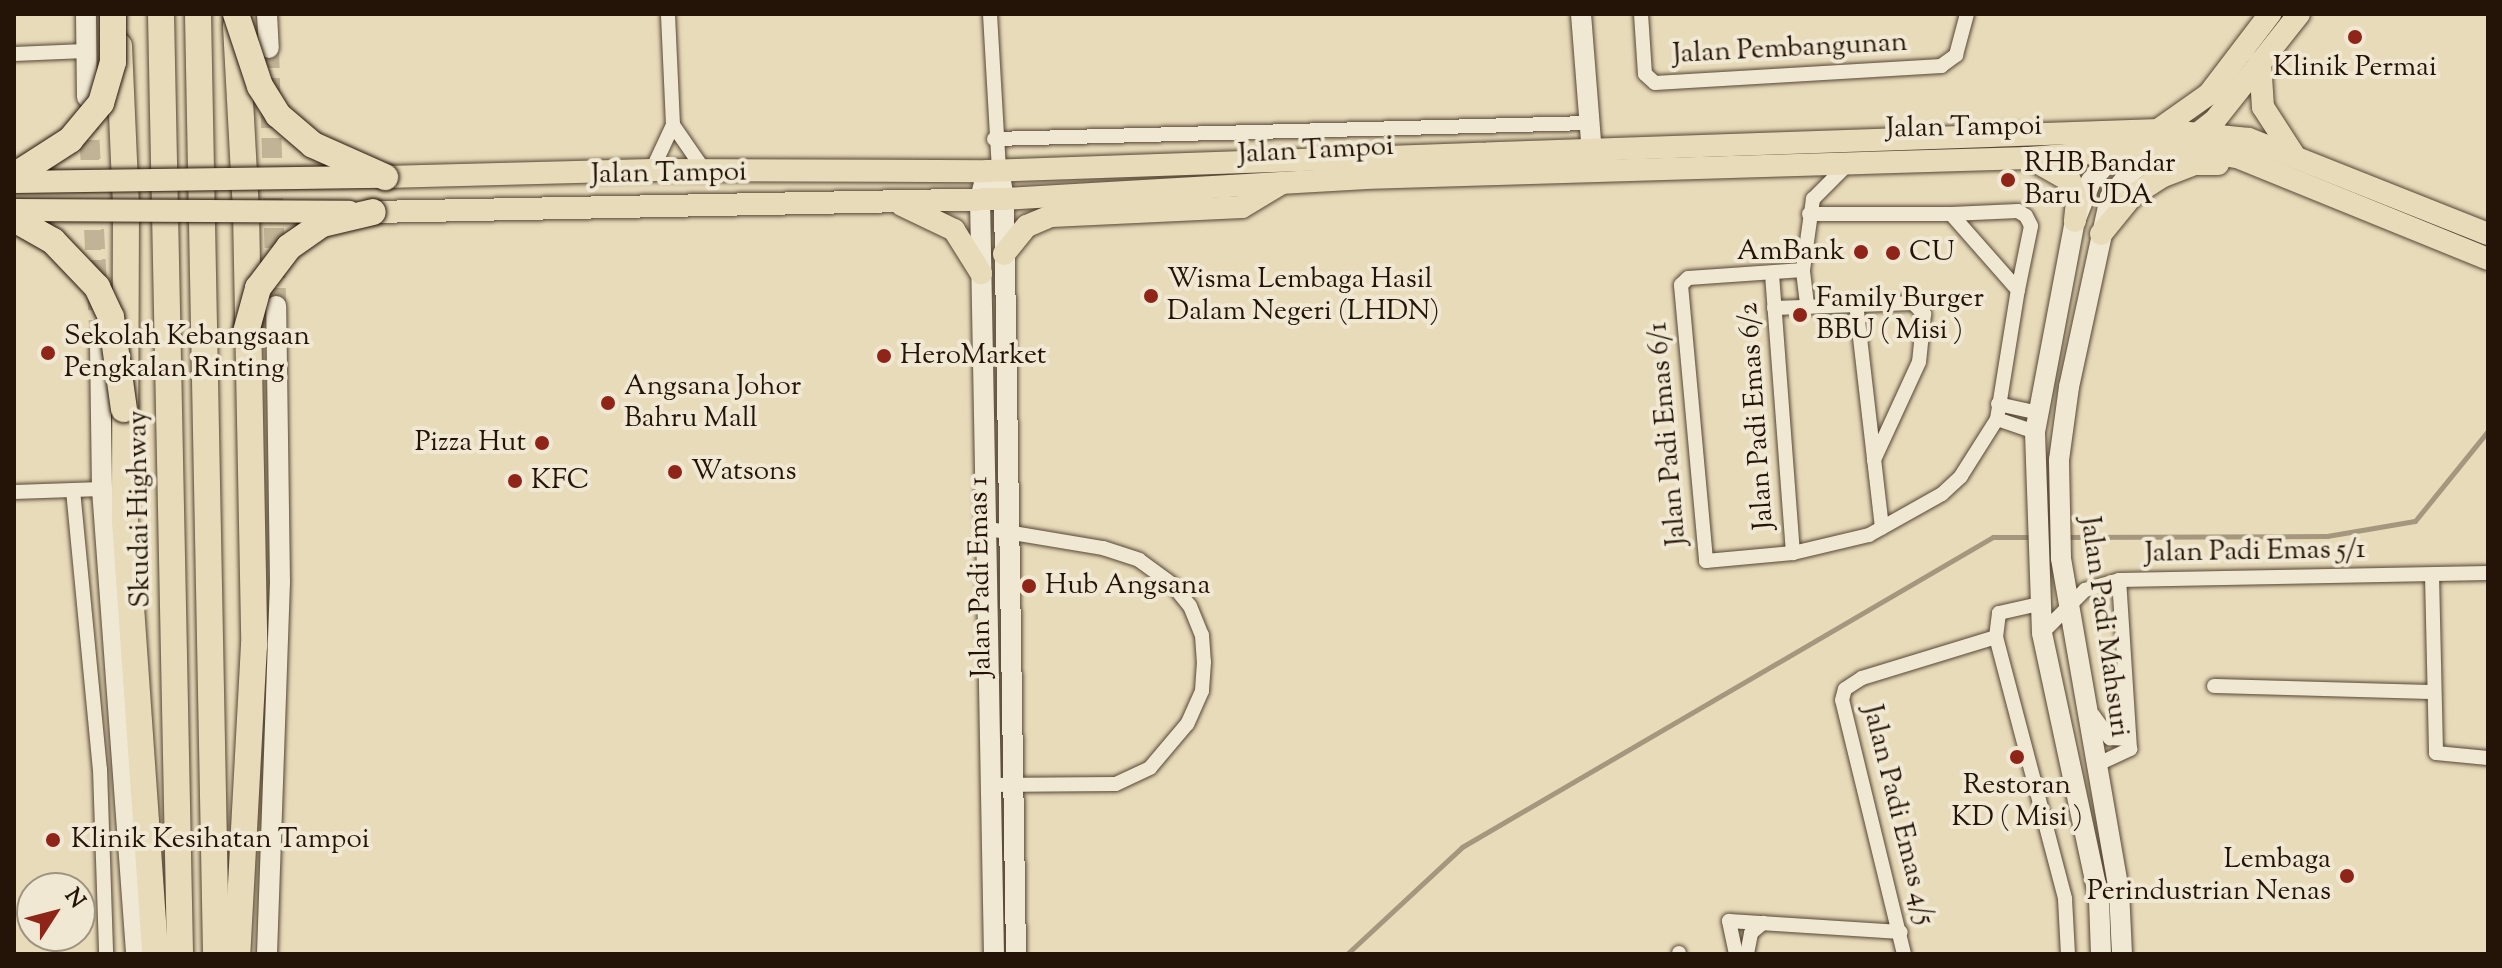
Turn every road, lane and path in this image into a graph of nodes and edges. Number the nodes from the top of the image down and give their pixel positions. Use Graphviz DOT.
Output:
graph roads {
  1 [pos="86,14"];
  2 [pos="116,14"];
  3 [pos="161,14"];
  4 [pos="198,14"];
  5 [pos="236,14"];
  6 [pos="267,14"];
  7 [pos="668,14"];
  8 [pos="990,14"];
  9 [pos="1581,14"];
  10 [pos="1641,14"];
  11 [pos="1967,14"];
  12 [pos="2270,14"];
  13 [pos="2299,14"];
  14 [pos="269,48"];
  15 [pos="85,51"];
  16 [pos="14,54"];
  17 [pos="2260,62"];
  18 [pos="2229,67"];
  19 [pos="87,97"];
  20 [pos="1590,123"];
  21 [pos="673,125"];
  22 [pos="2098,129"];
  23 [pos="2205,132"];
  24 [pos="2164,138"];
  25 [pos="994,143"];
  26 [pos="2118,151"];
  27 [pos="2294,155"];
  28 [pos="1592,157"];
  29 [pos="2028,158"];
  30 [pos="1856,160"];
  31 [pos="652,170"];
  32 [pos="704,170"];
  33 [pos="993,170"];
  34 [pos="390,177"];
  35 [pos="14,179"];
  36 [pos="125,180"];
  37 [pos="245,180"];
  38 [pos="1282,183"];
  39 [pos="2338,196"];
  40 [pos="886,199"];
  41 [pos="980,199"];
  42 [pos="1004,199"];
  43 [pos="126,208"];
  44 [pos="14,210"];
  45 [pos="246,211"];
  46 [pos="381,211"];
  47 [pos="1809,214"];
  48 [pos="1951,214"];
  49 [pos="14,219"];
  50 [pos="2075,221"];
  51 [pos="2101,234"];
  52 [pos="2488,234"];
  53 [pos="1004,254"];
  54 [pos="2488,259"];
  55 [pos="1803,270"];
  56 [pos="981,273"];
  57 [pos="1772,274"];
  58 [pos="2018,290"];
  59 [pos="1856,303"];
  60 [pos="1807,304"];
  61 [pos="276,306"];
  62 [pos="1774,308"];
  63 [pos="246,332"];
  64 [pos="100,345"];
  65 [pos="124,409"];
  66 [pos="1998,412"];
  67 [pos="2037,423"];
  68 [pos="1874,460"];
  69 [pos="102,489"];
  70 [pos="73,490"];
  71 [pos="14,492"];
  72 [pos="983,528"];
  73 [pos="1882,528"];
  74 [pos="1008,529"];
  75 [pos="1793,553"];
  76 [pos="2488,573"];
  77 [pos="2432,575"];
  78 [pos="2119,580"];
  79 [pos="2039,604"];
  80 [pos="2067,606"];
  81 [pos="2042,633"];
  82 [pos="1996,637"];
  83 [pos="2214,686"];
  84 [pos="2432,692"];
  85 [pos="2082,693"];
  86 [pos="2129,744"];
  87 [pos="2488,758"];
  88 [pos="2096,765"];
  89 [pos="990,785"];
  90 [pos="1013,786"];
  91 [pos="1763,923"];
  92 [pos="1901,932"];
  93 [pos="106,954"];
  94 [pos="136,954"];
  95 [pos="155,954"];
  96 [pos="180,954"];
  97 [pos="216,954"];
  98 [pos="237,954"];
  99 [pos="267,954"];
  100 [pos="994,954"];
  101 [pos="1016,954"];
  102 [pos="1736,954"];
  103 [pos="1747,954"];
  104 [pos="1904,954"];
  105 [pos="2068,954"];
  106 [pos="2101,954"];
  107 [pos="2122,954"];
  1 -- 15 [label="street"];
  2 -- 35 [label="highway, bridge"];
  2 -- 36 [label="highway, bridge"];
  3 -- 96 [label="highway, Skudai Highway"];
  4 -- 97 [label="highway"];
  5 -- 34 [label="highway, bridge"];
  5 -- 37 [label="highway, bridge"];
  6 -- 14 [label="street"];
  7 -- 21 [label="street"];
  8 -- 25 [label="street"];
  9 -- 20 [label="street"];
  10 -- 11 [label="street, Jalan Pembangunan"];
  12 -- 18 [label="main road"];
  13 -- 17 [label="main road"];
  15 -- 16 [label="street"];
  15 -- 19 [label="street"];
  17 -- 23 [label="main road"];
  17 -- 27 [label="main road"];
  18 -- 22 [label="main road"];
  18 -- 24 [label="main road"];
  20 -- 25 [label="street"];
  20 -- 28 [label="street"];
  21 -- 31 [label="street"];
  21 -- 32 [label="street"];
  22 -- 24 [label="main road, Jalan Tampoi"];
  22 -- 28 [label="main road, Jalan Tampoi"];
  23 -- 24 [label="main road, Jalan Tampoi"];
  23 -- 27 [label="main road, Jalan Tampoi"];
  24 -- 26 [label="main road"];
  24 -- 39 [label="main road, Jalan Tampoi"];
  24 -- 51 [label="street, Jalan Padi Mahsuri"];
  25 -- 33 [label="street"];
  26 -- 29 [label="main road, Jalan Tampoi"];
  26 -- 50 [label="street, Jalan Padi Mahsuri"];
  27 -- 52 [label="main road, Jalan Tampoi"];
  28 -- 30 [label="main road, Jalan Tampoi"];
  28 -- 33 [label="main road, Jalan Tampoi"];
  28 -- 38 [label="main road, Jalan Tampoi"];
  29 -- 30 [label="main road, Jalan Tampoi"];
  29 -- 50 [label="main road"];
  30 -- 47 [label="street"];
  31 -- 32 [label="main road, Jalan Tampoi"];
  31 -- 34 [label="main road, Jalan Tampoi"];
  32 -- 33 [label="main road, Jalan Tampoi"];
  33 -- 41 [label="street, Jalan Padi Emas 1"];
  33 -- 42 [label="street, Jalan Padi Emas 1"];
  34 -- 37 [label="main road, Jalan Tampoi, bridge"];
  35 -- 36 [label="main road, Jalan Tampoi, bridge"];
  36 -- 37 [label="main road, Jalan Tampoi, bridge"];
  36 -- 43 [label="highway"];
  37 -- 45 [label="highway"];
  38 -- 42 [label="main road, Jalan Tampoi"];
  38 -- 53 [label="main road"];
  39 -- 51 [label="main road"];
  39 -- 54 [label="main road, Jalan Tampoi"];
  40 -- 41 [label="main road, Jalan Tampoi"];
  40 -- 46 [label="main road, Jalan Tampoi"];
  40 -- 56 [label="main road"];
  41 -- 42 [label="main road, Jalan Tampoi"];
  41 -- 56 [label="street, Jalan Padi Emas 1"];
  42 -- 53 [label="street, Jalan Padi Emas 1"];
  43 -- 44 [label="main road, Jalan Tampoi, bridge"];
  43 -- 45 [label="main road, Jalan Tampoi, bridge"];
  43 -- 65 [label="highway, bridge"];
  45 -- 46 [label="main road, Jalan Tampoi, bridge"];
  45 -- 63 [label="highway, bridge"];
  46 -- 63 [label="highway, bridge"];
  47 -- 48 [label="street, Jalan Padi Emas 6/1"];
  47 -- 55 [label="street"];
  48 -- 58 [label="street"];
  48 -- 58 [label="street, Jalan Padi Emas 6/1"];
  49 -- 65 [label="highway, bridge"];
  50 -- 67 [label="street, Jalan Padi Mahsuri"];
  51 -- 80 [label="street, Jalan Padi Mahsuri"];
  53 -- 74 [label="street, Jalan Padi Emas 1"];
  55 -- 57 [label="street, Jalan Padi Emas 6/1"];
  55 -- 60 [label="street"];
  56 -- 72 [label="street, Jalan Padi Emas 1"];
  57 -- 62 [label="street, Jalan Padi Emas 6/2"];
  57 -- 75 [label="street, Jalan Padi Emas 6/1"];
  58 -- 66 [label="street, Jalan Padi Emas 6/1"];
  59 -- 60 [label="street"];
  59 -- 68 [label="street"];
  59 -- 68 [label="street"];
  60 -- 62 [label="street"];
  61 -- 99 [label="street"];
  62 -- 75 [label="street, Jalan Padi Emas 6/2"];
  63 -- 98 [label="highway"];
  64 -- 69 [label="street"];
  65 -- 95 [label="highway"];
  66 -- 67 [label="street"];
  66 -- 73 [label="street, Jalan Padi Emas 6/1"];
  67 -- 79 [label="street, Jalan Padi Mahsuri"];
  68 -- 73 [label="street"];
  69 -- 70 [label="street"];
  69 -- 94 [label="street"];
  70 -- 71 [label="street"];
  70 -- 93 [label="street"];
  72 -- 74 [label="street"];
  72 -- 89 [label="street, Jalan Padi Emas 1"];
  73 -- 75 [label="street, Jalan Padi Emas 6/1"];
  74 -- 90 [label="street, Jalan Padi Emas 1"];
  74 -- 90 [label="street"];
  76 -- 77 [label="street, Jalan Padi Emas 5/1"];
  77 -- 78 [label="street, Jalan Padi Emas 5/1"];
  77 -- 84 [label="street"];
  78 -- 80 [label="street, Jalan Padi Emas 5/1"];
  78 -- 86 [label="street"];
  79 -- 81 [label="street, Jalan Padi Mahsuri"];
  79 -- 82 [label="street"];
  80 -- 81 [label="street, Jalan Padi Emas 5/1"];
  80 -- 85 [label="street, Jalan Padi Mahsuri"];
  81 -- 106 [label="street, Jalan Padi Mahsuri"];
  82 -- 92 [label="street, Jalan Padi Emas 4/5"];
  82 -- 105 [label="street"];
  83 -- 84 [label="street"];
  84 -- 87 [label="street"];
  85 -- 86 [label="street"];
  85 -- 88 [label="street, Jalan Padi Mahsuri"];
  86 -- 88 [label="street"];
  88 -- 107 [label="street, Jalan Padi Mahsuri"];
  89 -- 90 [label="street"];
  89 -- 100 [label="street, Jalan Padi Emas 1"];
  90 -- 101 [label="street, Jalan Padi Emas 1"];
  91 -- 92 [label="street"];
  91 -- 102 [label="street"];
  91 -- 103 [label="street"];
  92 -- 104 [label="street, Jalan Padi Emas 4/5"];
}
